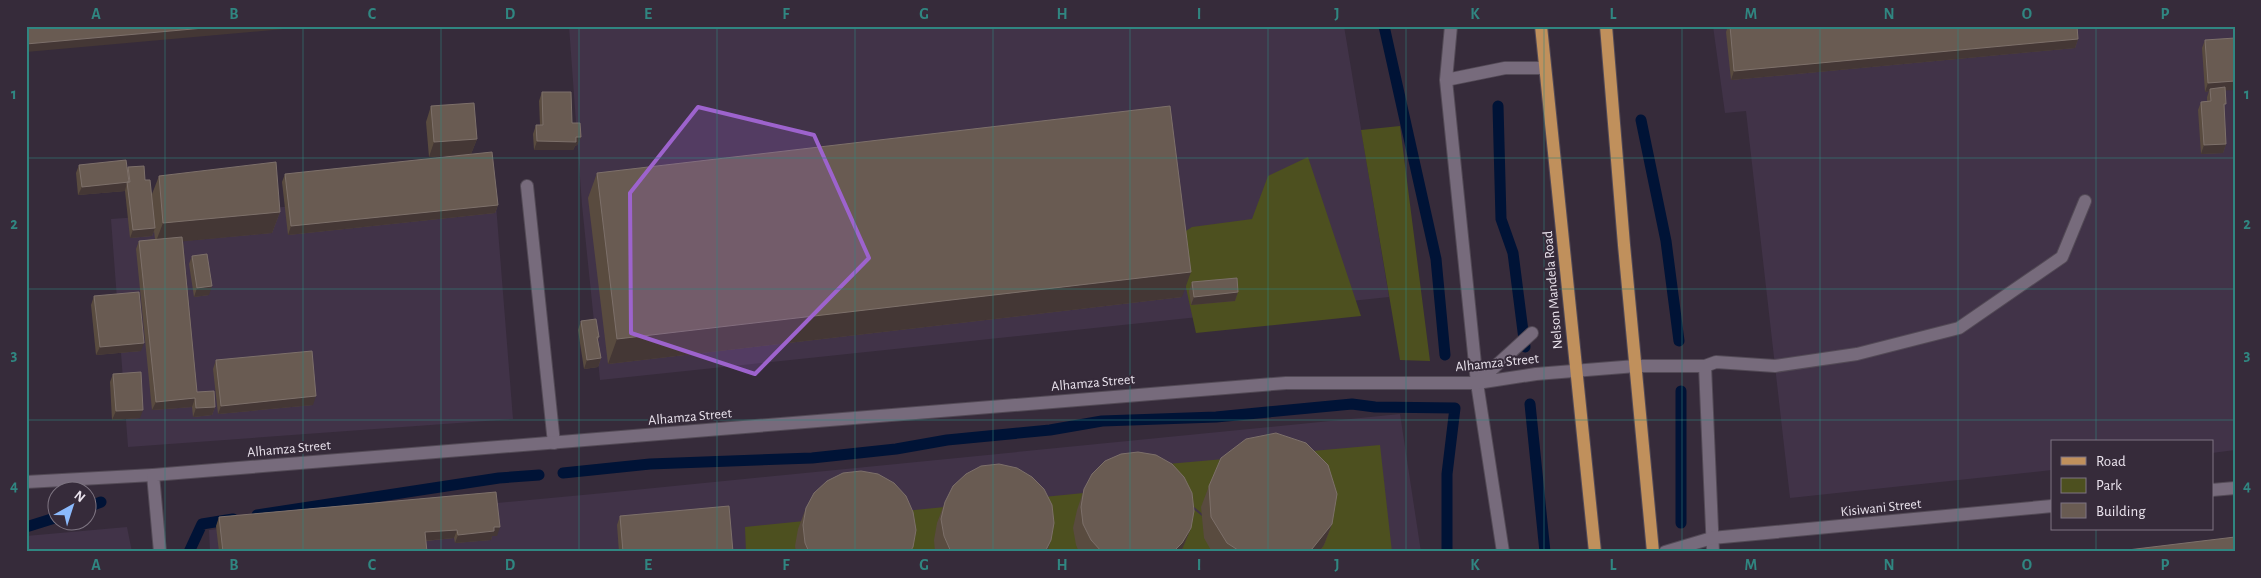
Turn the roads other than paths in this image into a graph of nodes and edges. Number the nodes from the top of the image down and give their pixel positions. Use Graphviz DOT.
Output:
graph roads {
  1 [pos="1451,26"];
  2 [pos="1541,26"];
  3 [pos="1606,26"];
  4 [pos="1545,68"];
  5 [pos="1446,80"];
  6 [pos="527,186"];
  7 [pos="2085,200"];
  8 [pos="1532,333"];
  9 [pos="1636,366"];
  10 [pos="1705,366"];
  11 [pos="1575,371"];
  12 [pos="1477,383"];
  13 [pos="554,443"];
  14 [pos="153,475"];
  15 [pos="26,482"];
  16 [pos="2235,488"];
  17 [pos="2214,490"];
  18 [pos="2051,506"];
  19 [pos="1712,538"];
  20 [pos="160,552"];
  21 [pos="1502,552"];
  22 [pos="1595,552"];
  23 [pos="1653,552"];
  24 [pos="1665,552"];
  25 [pos="1713,552"];
  1 -- 5 [label="street"];
  2 -- 4 [label="main road, Nelson Mandela Road"];
  3 -- 9 [label="main road"];
  4 -- 5 [label="street"];
  4 -- 11 [label="main road, Nelson Mandela Road"];
  5 -- 12 [label="street"];
  6 -- 13 [label="street"];
  7 -- 10 [label="street, Alhamza Street"];
  8 -- 12 [label="street"];
  9 -- 10 [label="street, Alhamza Street"];
  9 -- 11 [label="street, Alhamza Street"];
  9 -- 23 [label="main road"];
  10 -- 19 [label="street"];
  11 -- 12 [label="street, Alhamza Street"];
  11 -- 22 [label="main road, Nelson Mandela Road"];
  12 -- 13 [label="street, Alhamza Street"];
  12 -- 21 [label="street"];
  13 -- 14 [label="street, Alhamza Street"];
  14 -- 15 [label="street, Alhamza Street"];
  14 -- 20 [label="street"];
  16 -- 17 [label="street"];
  18 -- 19 [label="street, Kisiwani Street"];
  19 -- 24 [label="street, Kisiwani Street"];
  19 -- 25 [label="street"];
}
